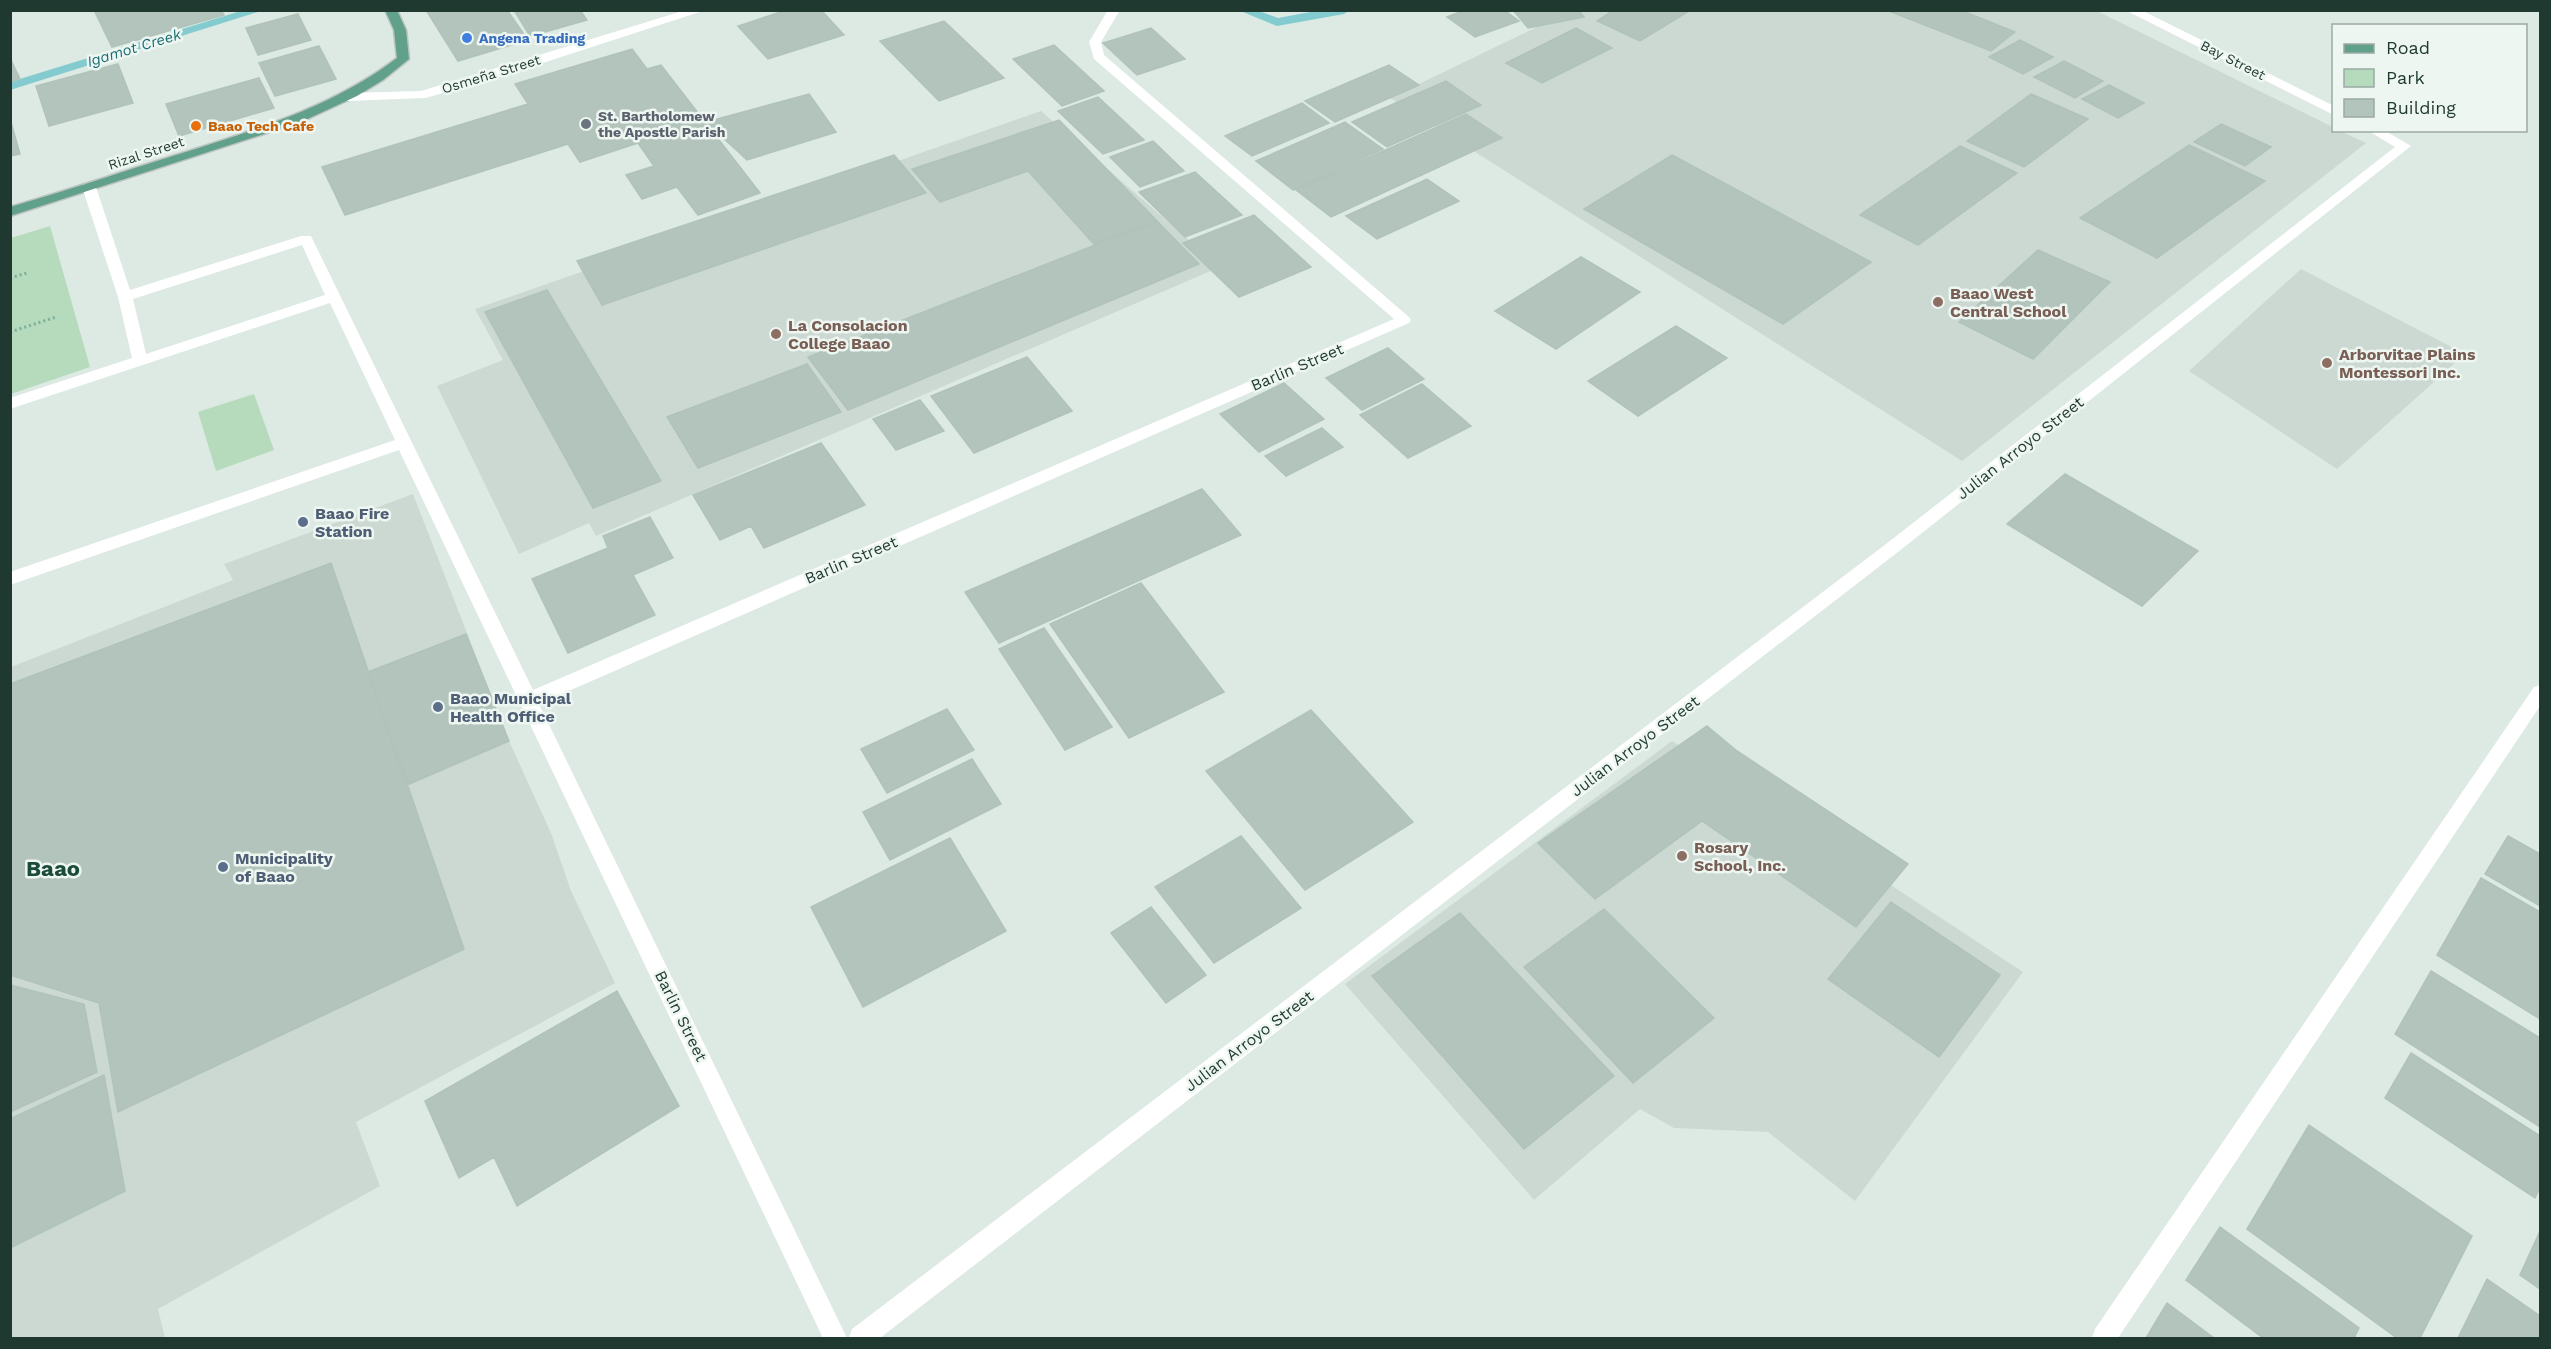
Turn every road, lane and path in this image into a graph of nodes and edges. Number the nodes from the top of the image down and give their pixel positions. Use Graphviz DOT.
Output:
graph roads {
  1 [pos="391,10"];
  2 [pos="700,10"];
  3 [pos="1114,10"];
  4 [pos="2131,10"];
  5 [pos="348,97"];
  6 [pos="2332,110"];
  7 [pos="2377,132"];
  8 [pos="89,187"];
  9 [pos="10,213"];
  10 [pos="27,273"];
  11 [pos="10,278"];
  12 [pos="124,297"];
  13 [pos="333,297"];
  14 [pos="56,317"];
  15 [pos="10,332"];
  16 [pos="140,361"];
  17 [pos="10,404"];
  18 [pos="402,442"];
  19 [pos="10,579"];
  20 [pos="2541,692"];
  21 [pos="529,700"];
  22 [pos="835,1338"];
  23 [pos="861,1338"];
  24 [pos="2104,1338"];
  1 -- 5 [label="main road, Rizal Street"];
  2 -- 5 [label="street, Osmeña Street"];
  3 -- 21 [label="street, Barlin Street"];
  4 -- 6 [label="street, Bay Street"];
  5 -- 8 [label="main road, Rizal Street"];
  7 -- 23 [label="street, Julian Arroyo Street"];
  8 -- 9 [label="main road, Rizal Street"];
  8 -- 12 [label="street"];
  10 -- 11 [label="path"];
  12 -- 13 [label="street"];
  12 -- 16 [label="street"];
  13 -- 16 [label="street"];
  13 -- 18 [label="street"];
  14 -- 15 [label="path"];
  16 -- 17 [label="street"];
  18 -- 19 [label="street"];
  18 -- 21 [label="street"];
  20 -- 24 [label="street"];
  21 -- 22 [label="street, Barlin Street"];
}
